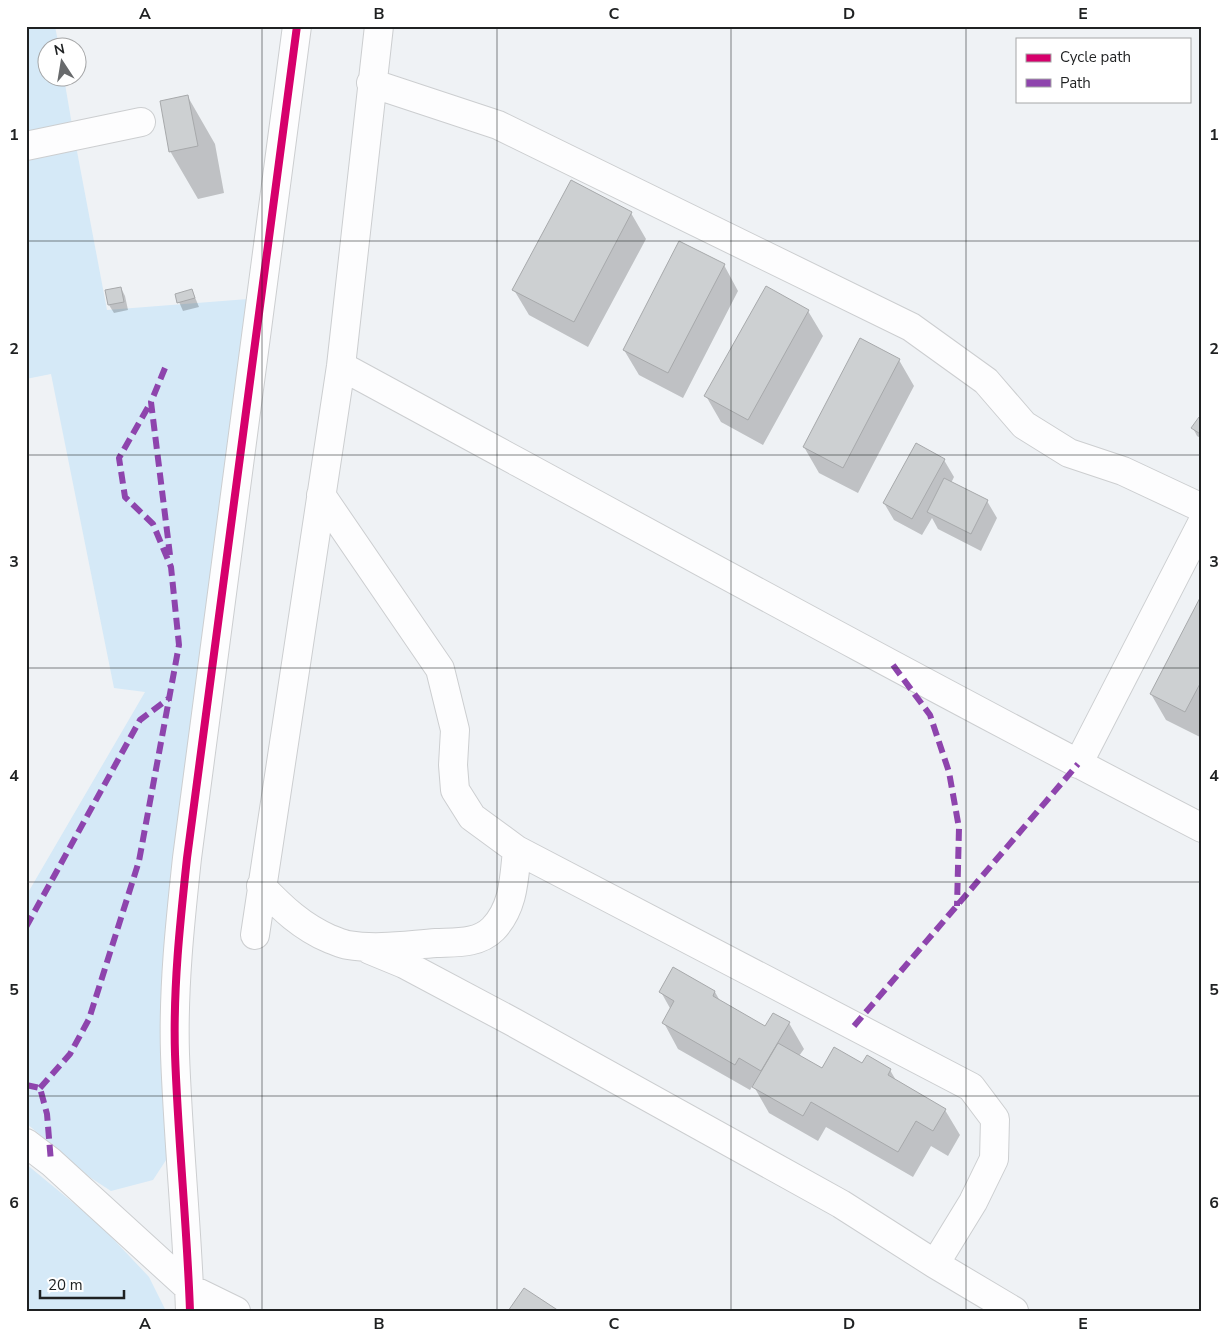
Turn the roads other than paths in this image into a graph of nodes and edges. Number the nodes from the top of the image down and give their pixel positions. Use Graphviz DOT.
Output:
graph roads {
  1 [pos="297,26"];
  2 [pos="379,26"];
  3 [pos="372,83"];
  4 [pos="141,122"];
  5 [pos="26,146"];
  6 [pos="341,366"];
  7 [pos="321,495"];
  8 [pos="1202,508"];
  9 [pos="1202,522"];
  10 [pos="1078,764"];
  11 [pos="1202,828"];
  12 [pos="517,850"];
  13 [pos="261,886"];
  14 [pos="255,935"];
  15 [pos="362,946"];
  16 [pos="26,1143"];
  17 [pos="935,1264"];
  18 [pos="190,1299"];
  19 [pos="236,1311"];
  20 [pos="1014,1311"];
  1 -- 18 [label="street"];
  2 -- 3 [label="street"];
  3 -- 6 [label="street"];
  3 -- 8 [label="street"];
  4 -- 5 [label="street"];
  6 -- 7 [label="street"];
  6 -- 10 [label="street"];
  7 -- 12 [label="street"];
  7 -- 13 [label="street"];
  9 -- 10 [label="street"];
  10 -- 11 [label="street"];
  12 -- 15 [label="street"];
  12 -- 17 [label="street"];
  13 -- 14 [label="street"];
  13 -- 15 [label="street"];
  15 -- 17 [label="street"];
  16 -- 18 [label="street"];
  17 -- 20 [label="street"];
  18 -- 19 [label="street"];
}
